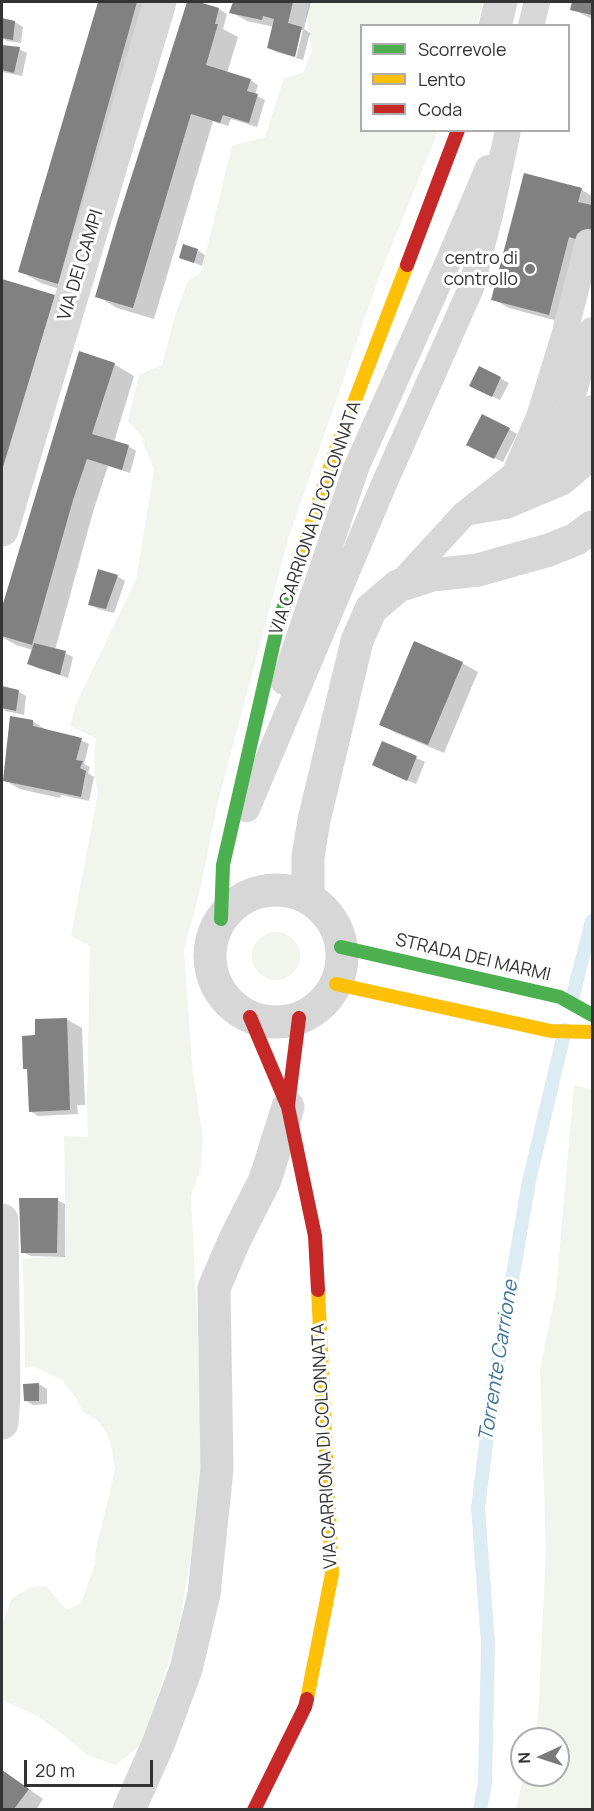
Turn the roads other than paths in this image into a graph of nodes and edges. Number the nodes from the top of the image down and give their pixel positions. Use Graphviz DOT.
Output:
graph roads {
  1 [pos="160,2"];
  2 [pos="501,2"];
  3 [pos="496,24"];
  4 [pos="457,132"];
  5 [pos="498,132"];
  6 [pos="508,132"];
  7 [pos="588,242"];
  8 [pos="592,330"];
  9 [pos="592,408"];
  10 [pos="592,457"];
  11 [pos="514,475"];
  12 [pos="465,513"];
  13 [pos="592,527"];
  14 [pos="2,530"];
  15 [pos="398,586"];
  16 [pos="223,865"];
  17 [pos="308,898"];
  18 [pos="221,919"];
  19 [pos="341,947"];
  20 [pos="336,984"];
  21 [pos="592,1015"];
  22 [pos="250,1017"];
  23 [pos="299,1018"];
  24 [pos="592,1032"];
  25 [pos="288,1107"];
  26 [pos="2,1220"];
  27 [pos="2,1423"];
  28 [pos="129,1809"];
  29 [pos="254,1809"];
  1 -- 14 [label="street, VIA DEI CAMPI"];
  2 -- 3 [label="street"];
  4 -- 16 [label="main road, VIA CARRIONA DI COLONNATA"];
  5 -- 16 [label="lane"];
  6 -- 16 [label="lane"];
  7 -- 11 [label="lane"];
  8 -- 11 [label="lane"];
  9 -- 12 [label="lane"];
  10 -- 12 [label="lane"];
  11 -- 12 [label="lane"];
  12 -- 15 [label="lane"];
  13 -- 15 [label="street"];
  15 -- 17 [label="street"];
  16 -- 18 [label="main road, VIA CARRIONA DI COLONNATA"];
  17 -- 18 [label="street, VIA CARRIONA DI COLONNATA"];
  17 -- 19 [label="street, VIA CARRIONA DI COLONNATA"];
  18 -- 22 [label="street, VIA CARRIONA DI COLONNATA"];
  19 -- 20 [label="street, VIA CARRIONA DI COLONNATA"];
  19 -- 21 [label="main road, STRADA DEI MARMI"];
  20 -- 23 [label="street, VIA CARRIONA DI COLONNATA"];
  20 -- 24 [label="main road"];
  22 -- 23 [label="street, VIA CARRIONA DI COLONNATA"];
  22 -- 25 [label="main road, VIA CARRIONA DI COLONNATA"];
  23 -- 25 [label="main road, VIA CARRIONA DI COLONNATA"];
  25 -- 28 [label="street"];
  25 -- 29 [label="main road, VIA CARRIONA DI COLONNATA"];
  26 -- 27 [label="street"];
}
